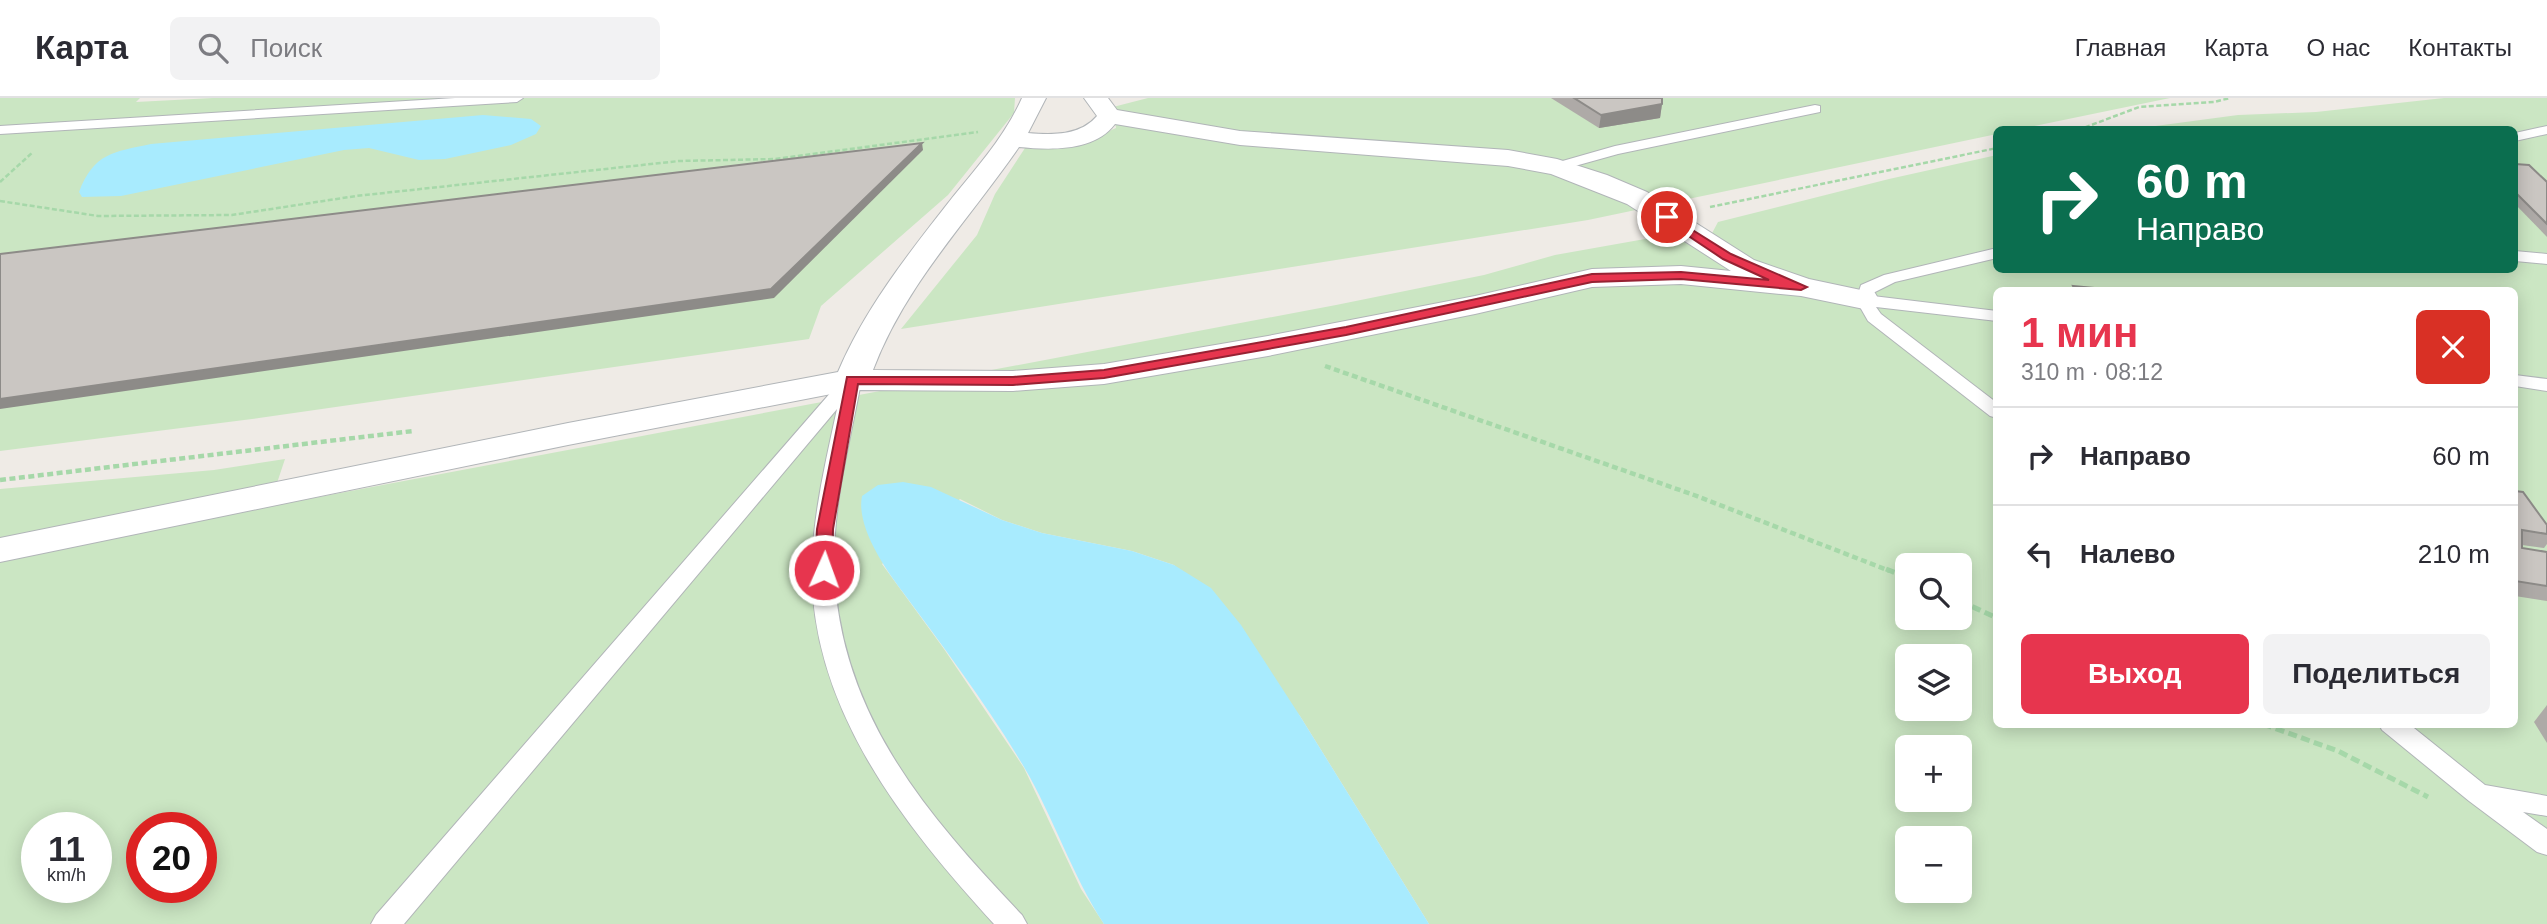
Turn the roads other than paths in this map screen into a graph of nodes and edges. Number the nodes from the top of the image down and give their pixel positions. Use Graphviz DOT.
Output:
graph roads {
  1 [pos="517,98"];
  2 [pos="1034,98"];
  3 [pos="1102,107"];
  4 [pos="1815,109"];
  5 [pos="0,130"];
  6 [pos="2547,130"];
  7 [pos="1017,133"];
  8 [pos="2518,136"];
  9 [pos="1556,167"];
  10 [pos="1993,254"];
  11 [pos="2518,256"];
  12 [pos="2547,259"];
  13 [pos="1801,287"];
  14 [pos="1864,300"];
  15 [pos="1993,316"];
  16 [pos="852,380"];
  17 [pos="2518,381"];
  18 [pos="2547,385"];
  19 [pos="1993,409"];
  20 [pos="0,550"];
  21 [pos="2396,728"];
  22 [pos="2478,794"];
  23 [pos="2547,806"];
  24 [pos="2547,844"];
  25 [pos="386,924"];
  26 [pos="1012,924"];
  1 -- 5 [label="lane"];
  2 -- 7 [label="street"];
  3 -- 7 [label="street"];
  3 -- 9 [label="street"];
  4 -- 9 [label="lane"];
  6 -- 8 [label="lane"];
  7 -- 16 [label="street"];
  9 -- 13 [label="street"];
  10 -- 14 [label="lane"];
  11 -- 12 [label="lane"];
  13 -- 14 [label="street"];
  13 -- 16 [label="street"];
  14 -- 15 [label="lane"];
  14 -- 19 [label="lane"];
  16 -- 20 [label="street"];
  16 -- 25 [label="lane"];
  16 -- 26 [label="lane"];
  17 -- 18 [label="lane"];
  21 -- 22 [label="lane"];
  22 -- 23 [label="lane"];
  22 -- 24 [label="lane"];
}
